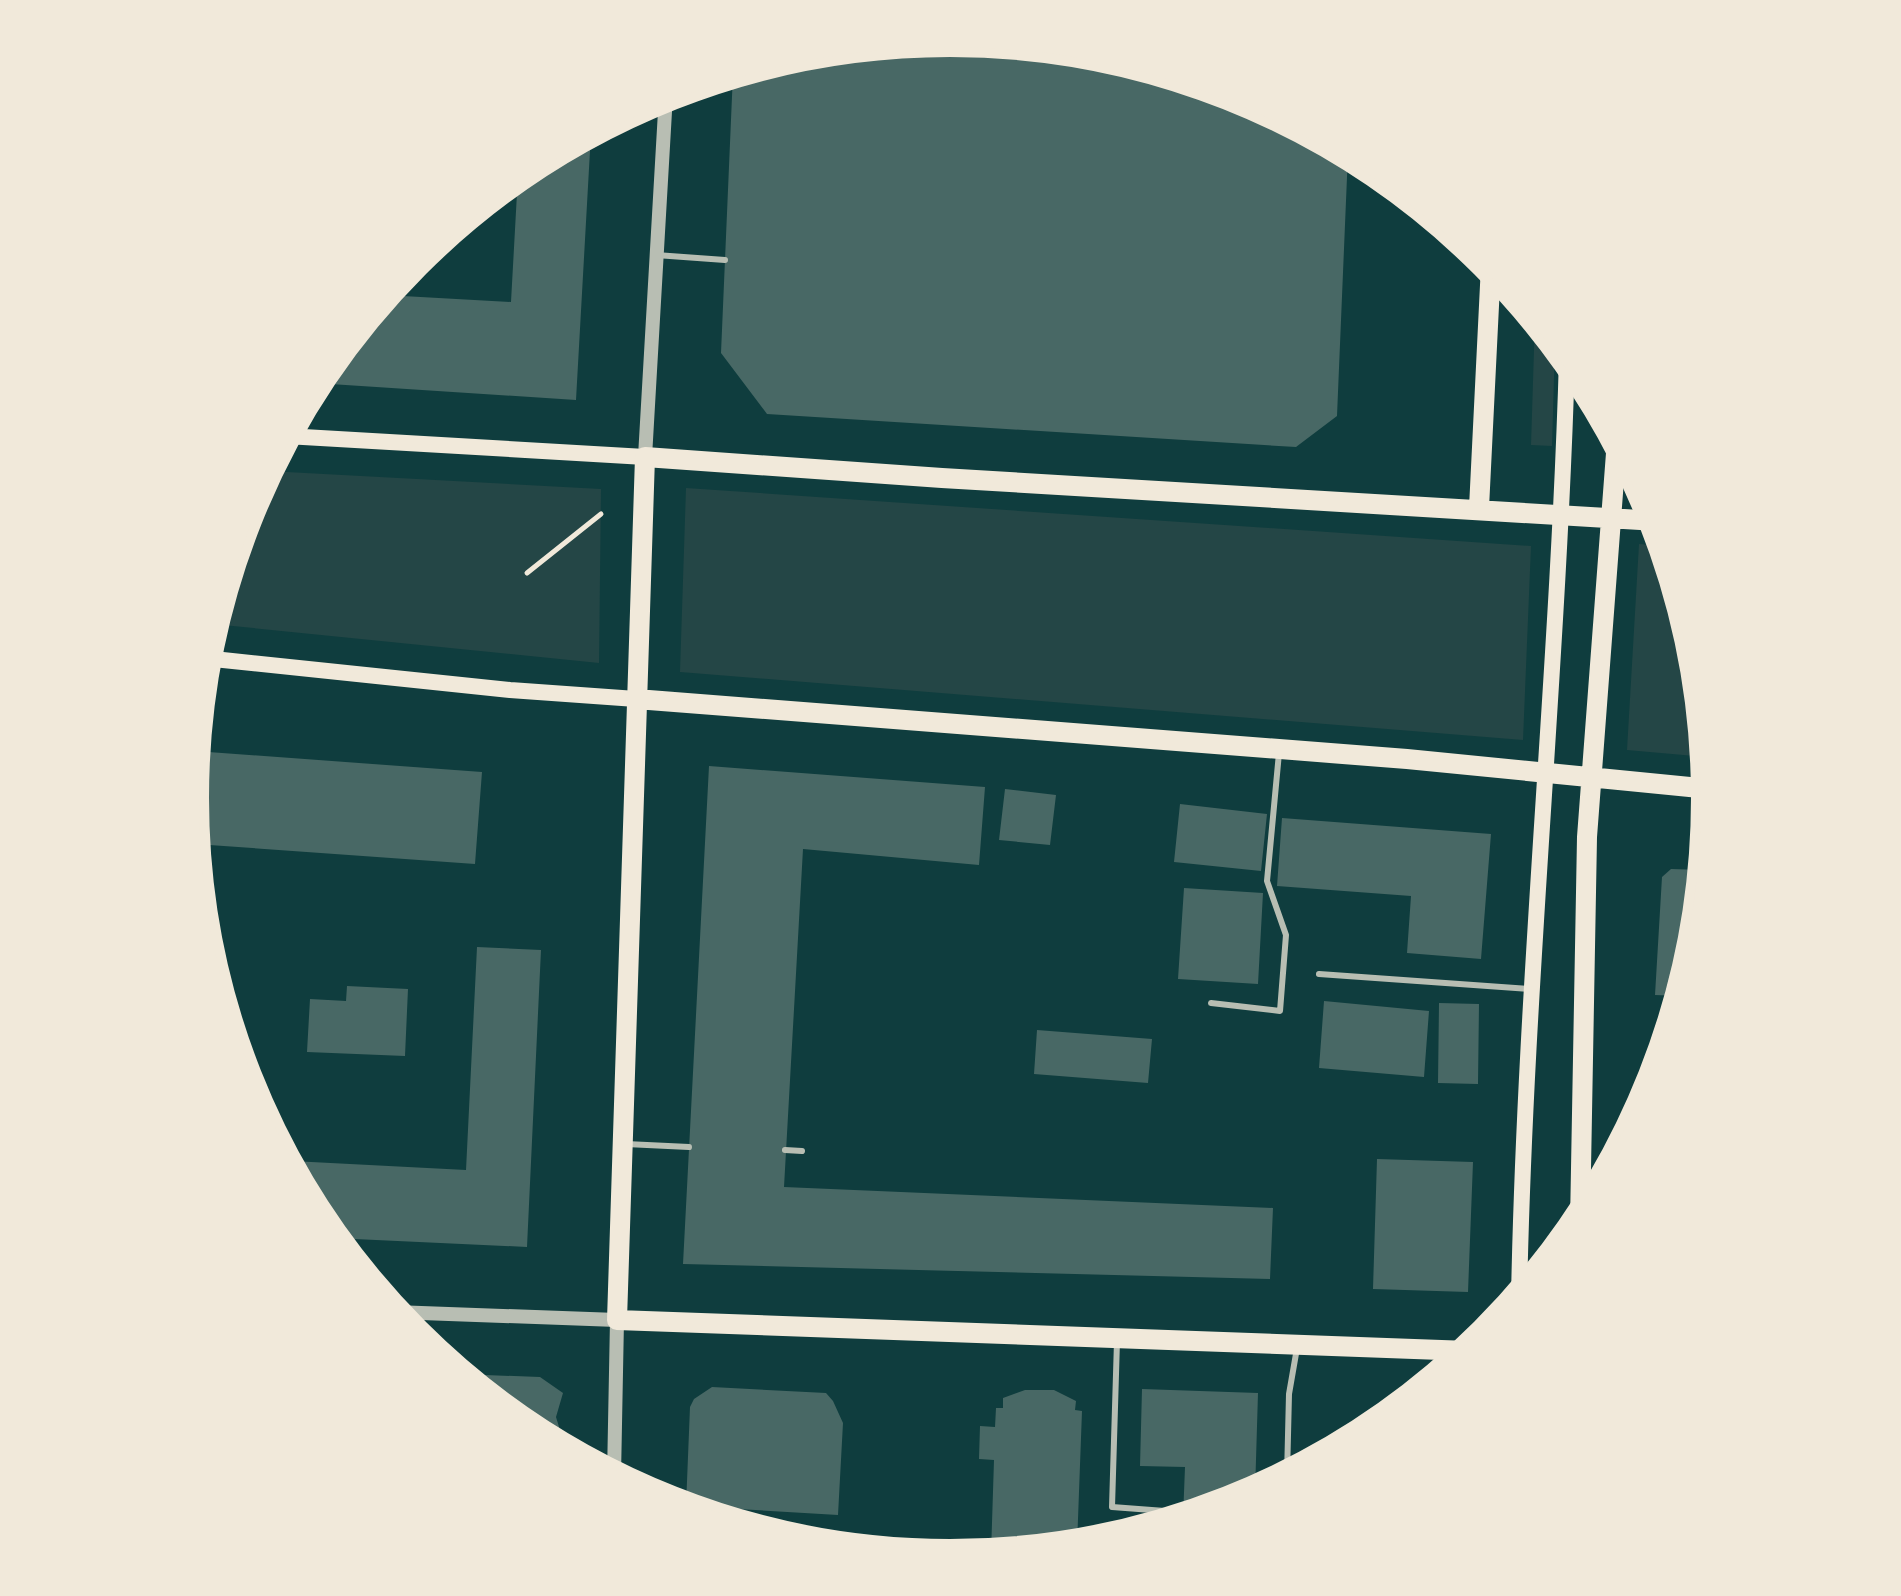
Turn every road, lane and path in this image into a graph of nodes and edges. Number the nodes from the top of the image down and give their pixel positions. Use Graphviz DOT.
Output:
graph roads {
  1 [pos="665,109"];
  2 [pos="656,255"];
  3 [pos="725,260"];
  4 [pos="1490,283"];
  5 [pos="1566,378"];
  6 [pos="298,437"];
  7 [pos="645,457"];
  8 [pos="1616,460"];
  9 [pos="1479,508"];
  10 [pos="1562,513"];
  11 [pos="601,514"];
  12 [pos="1612,517"];
  13 [pos="1643,520"];
  14 [pos="527,573"];
  15 [pos="218,659"];
  16 [pos="636,699"];
  17 [pos="1279,749"];
  18 [pos="1547,771"];
  19 [pos="1591,776"];
  20 [pos="1696,787"];
  21 [pos="1319,974"];
  22 [pos="1530,989"];
  23 [pos="1211,1003"];
  24 [pos="622,1144"];
  25 [pos="689,1147"];
  26 [pos="785,1150"];
  27 [pos="802,1151"];
  28 [pos="1580,1197"];
  29 [pos="1520,1279"];
  30 [pos="411,1313"];
  31 [pos="617,1320"];
  32 [pos="1117,1341"];
  33 [pos="1297,1346"];
  34 [pos="1451,1350"];
  35 [pos="614,1463"];
  36 [pos="1287,1463"];
  37 [pos="1165,1512"];
  1 -- 2 [label="street"];
  2 -- 3 [label="lane"];
  2 -- 7 [label="street"];
  4 -- 9 [label="main road"];
  5 -- 10 [label="main road"];
  6 -- 7 [label="main road"];
  7 -- 9 [label="main road"];
  7 -- 16 [label="main road"];
  8 -- 12 [label="main road"];
  9 -- 10 [label="main road"];
  10 -- 12 [label="main road"];
  10 -- 18 [label="main road"];
  11 -- 14 [label="path"];
  12 -- 13 [label="main road"];
  12 -- 19 [label="main road"];
  15 -- 16 [label="main road"];
  16 -- 17 [label="main road"];
  16 -- 24 [label="main road"];
  17 -- 18 [label="main road"];
  17 -- 23 [label="lane"];
  18 -- 19 [label="main road"];
  18 -- 22 [label="main road"];
  19 -- 20 [label="main road"];
  19 -- 28 [label="main road"];
  21 -- 22 [label="lane"];
  22 -- 29 [label="main road"];
  24 -- 25 [label="lane"];
  24 -- 31 [label="main road"];
  26 -- 27 [label="lane"];
  30 -- 31 [label="street"];
  31 -- 32 [label="main road"];
  31 -- 35 [label="street"];
  32 -- 33 [label="main road"];
  32 -- 37 [label="lane"];
  33 -- 34 [label="main road"];
  33 -- 36 [label="lane"];
}
